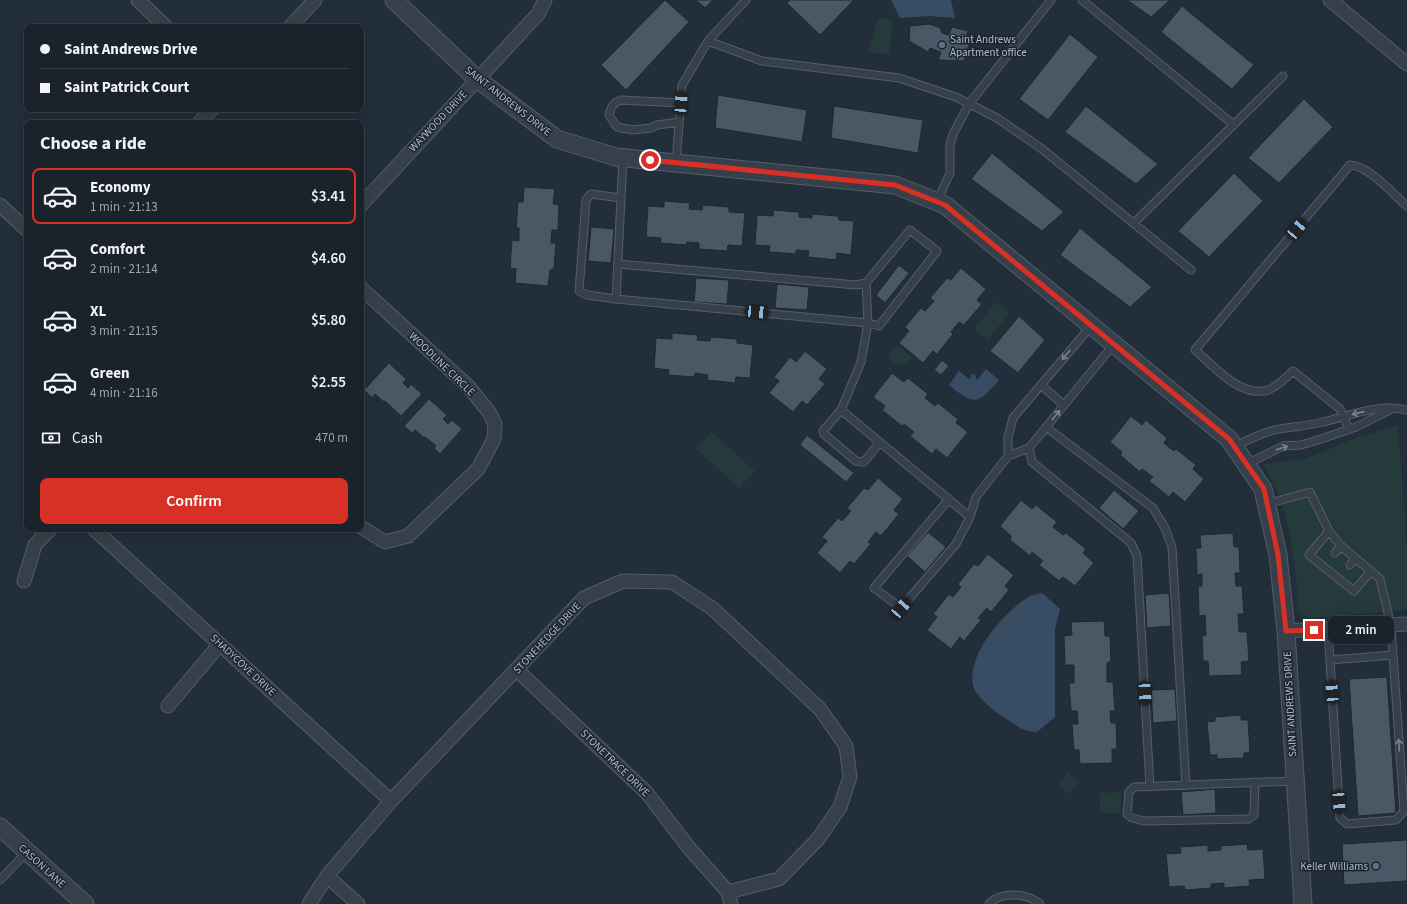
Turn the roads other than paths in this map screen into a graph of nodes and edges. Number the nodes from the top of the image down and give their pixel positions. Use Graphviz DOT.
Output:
graph roads {
  1 [pos="138,0"];
  2 [pos="315,0"];
  3 [pos="394,0"];
  4 [pos="545,0"];
  5 [pos="746,0"];
  6 [pos="1052,0"];
  7 [pos="1082,0"];
  8 [pos="1330,0"];
  9 [pos="163,24"];
  10 [pos="293,24"];
  11 [pos="708,41"];
  12 [pos="1407,64"];
  13 [pos="1283,76"];
  14 [pos="477,79"];
  15 [pos="681,103"];
  16 [pos="969,104"];
  17 [pos="209,112"];
  18 [pos="202,120"];
  19 [pos="679,122"];
  20 [pos="1234,125"];
  21 [pos="623,158"];
  22 [pos="676,163"];
  23 [pos="621,198"];
  24 [pos="364,202"];
  25 [pos="937,202"];
  26 [pos="0,205"];
  27 [pos="1407,206"];
  28 [pos="1134,223"];
  29 [pos="24,227"];
  30 [pos="618,264"];
  31 [pos="1191,270"];
  32 [pos="866,283"];
  33 [pos="364,291"];
  34 [pos="616,299"];
  35 [pos="868,323"];
  36 [pos="1092,326"];
  37 [pos="1114,344"];
  38 [pos="1041,385"];
  39 [pos="1064,405"];
  40 [pos="1396,407"];
  41 [pos="841,410"];
  42 [pos="1407,410"];
  43 [pos="1344,416"];
  44 [pos="1046,427"];
  45 [pos="1349,429"];
  46 [pos="880,442"];
  47 [pos="1234,447"];
  48 [pos="1029,448"];
  49 [pos="1008,456"];
  50 [pos="1246,464"];
  51 [pos="949,499"];
  52 [pos="1267,504"];
  53 [pos="970,517"];
  54 [pos="364,529"];
  55 [pos="1329,531"];
  56 [pos="47,532"];
  57 [pos="97,532"];
  58 [pos="1341,546"];
  59 [pos="1335,553"];
  60 [pos="1355,558"];
  61 [pos="1350,565"];
  62 [pos="1371,571"];
  63 [pos="24,581"];
  64 [pos="1407,624"];
  65 [pos="1391,626"];
  66 [pos="1328,629"];
  67 [pos="1286,631"];
  68 [pos="220,644"];
  69 [pos="1393,655"];
  70 [pos="1330,660"];
  71 [pos="517,670"];
  72 [pos="168,706"];
  73 [pos="1294,781"];
  74 [pos="1255,782"];
  75 [pos="1150,786"];
  76 [pos="1186,786"];
  77 [pos="391,801"];
  78 [pos="0,827"];
  79 [pos="27,852"];
  80 [pos="327,876"];
  81 [pos="0,880"];
  82 [pos="729,898"];
  83 [pos="85,904"];
  84 [pos="310,904"];
  85 [pos="358,904"];
  86 [pos="989,904"];
  87 [pos="1040,904"];
  88 [pos="1303,904"];
  1 -- 9 [label="street"];
  2 -- 10 [label="street"];
  3 -- 14 [label="street, SAINT ANDREWS DRIVE"];
  4 -- 14 [label="street, WAYWOOD DRIVE"];
  5 -- 11 [label="lane"];
  6 -- 16 [label="lane"];
  7 -- 20 [label="lane"];
  8 -- 12 [label="street"];
  11 -- 15 [label="lane"];
  11 -- 16 [label="lane"];
  13 -- 20 [label="lane"];
  14 -- 21 [label="street, SAINT ANDREWS DRIVE"];
  14 -- 24 [label="street, WAYWOOD DRIVE"];
  15 -- 19 [label="lane"];
  15 -- 19 [label="lane"];
  16 -- 25 [label="lane"];
  16 -- 28 [label="lane"];
  17 -- 18 [label="street"];
  19 -- 22 [label="lane"];
  20 -- 28 [label="lane"];
  21 -- 22 [label="street, SAINT ANDREWS DRIVE"];
  21 -- 23 [label="lane"];
  22 -- 25 [label="street, SAINT ANDREWS DRIVE"];
  23 -- 30 [label="lane"];
  23 -- 34 [label="lane"];
  25 -- 36 [label="street, SAINT ANDREWS DRIVE"];
  26 -- 29 [label="street"];
  27 -- 43 [label="lane"];
  28 -- 31 [label="lane"];
  30 -- 32 [label="lane"];
  30 -- 34 [label="lane"];
  32 -- 35 [label="lane"];
  32 -- 35 [label="lane"];
  33 -- 54 [label="street, WOODLINE CIRCLE"];
  34 -- 35 [label="lane"];
  35 -- 41 [label="lane"];
  36 -- 37 [label="street, SAINT ANDREWS DRIVE"];
  36 -- 38 [label="lane, one-way"];
  37 -- 39 [label="lane"];
  37 -- 47 [label="street, SAINT ANDREWS DRIVE"];
  38 -- 39 [label="lane"];
  38 -- 49 [label="lane"];
  44 -- 39 [label="lane, one-way"];
  40 -- 42 [label="lane"];
  40 -- 43 [label="lane, one-way"];
  40 -- 45 [label="lane"];
  41 -- 46 [label="lane"];
  41 -- 46 [label="lane"];
  43 -- 45 [label="lane"];
  43 -- 47 [label="lane"];
  44 -- 48 [label="lane"];
  44 -- 76 [label="lane"];
  50 -- 45 [label="lane, one-way"];
  46 -- 51 [label="lane"];
  47 -- 50 [label="street, SAINT ANDREWS DRIVE"];
  48 -- 49 [label="lane"];
  48 -- 75 [label="lane"];
  49 -- 53 [label="lane"];
  50 -- 52 [label="street, SAINT ANDREWS DRIVE"];
  51 -- 53 [label="lane"];
  51 -- 53 [label="lane"];
  52 -- 55 [label="lane"];
  52 -- 67 [label="street, SAINT ANDREWS DRIVE"];
  55 -- 58 [label="lane"];
  55 -- 62 [label="lane"];
  56 -- 63 [label="street"];
  57 -- 68 [label="street, SHADYCOVE DRIVE"];
  58 -- 59 [label="lane"];
  58 -- 60 [label="lane"];
  60 -- 61 [label="lane"];
  60 -- 62 [label="lane"];
  62 -- 65 [label="lane"];
  64 -- 65 [label="street"];
  65 -- 66 [label="street"];
  65 -- 69 [label="lane"];
  66 -- 67 [label="street"];
  66 -- 70 [label="lane"];
  67 -- 73 [label="street, SAINT ANDREWS DRIVE"];
  68 -- 72 [label="street"];
  68 -- 77 [label="street, SHADYCOVE DRIVE"];
  69 -- 70 [label="lane"];
  70 -- 69 [label="lane, one-way"];
  71 -- 77 [label="street, STONEHEDGE DRIVE"];
  71 -- 82 [label="street, STONETRACE DRIVE"];
  71 -- 82 [label="street, STONEHEDGE DRIVE"];
  73 -- 74 [label="lane"];
  73 -- 88 [label="street, SAINT ANDREWS DRIVE"];
  74 -- 75 [label="lane"];
  74 -- 76 [label="lane"];
  75 -- 76 [label="lane"];
  77 -- 80 [label="street, STONEHEDGE DRIVE"];
  78 -- 79 [label="street, CASON LANE"];
  79 -- 81 [label="lane"];
  79 -- 83 [label="street, CASON LANE"];
  80 -- 84 [label="street, STONEHEDGE DRIVE"];
  80 -- 85 [label="street"];
  86 -- 87 [label="lane"];
}
